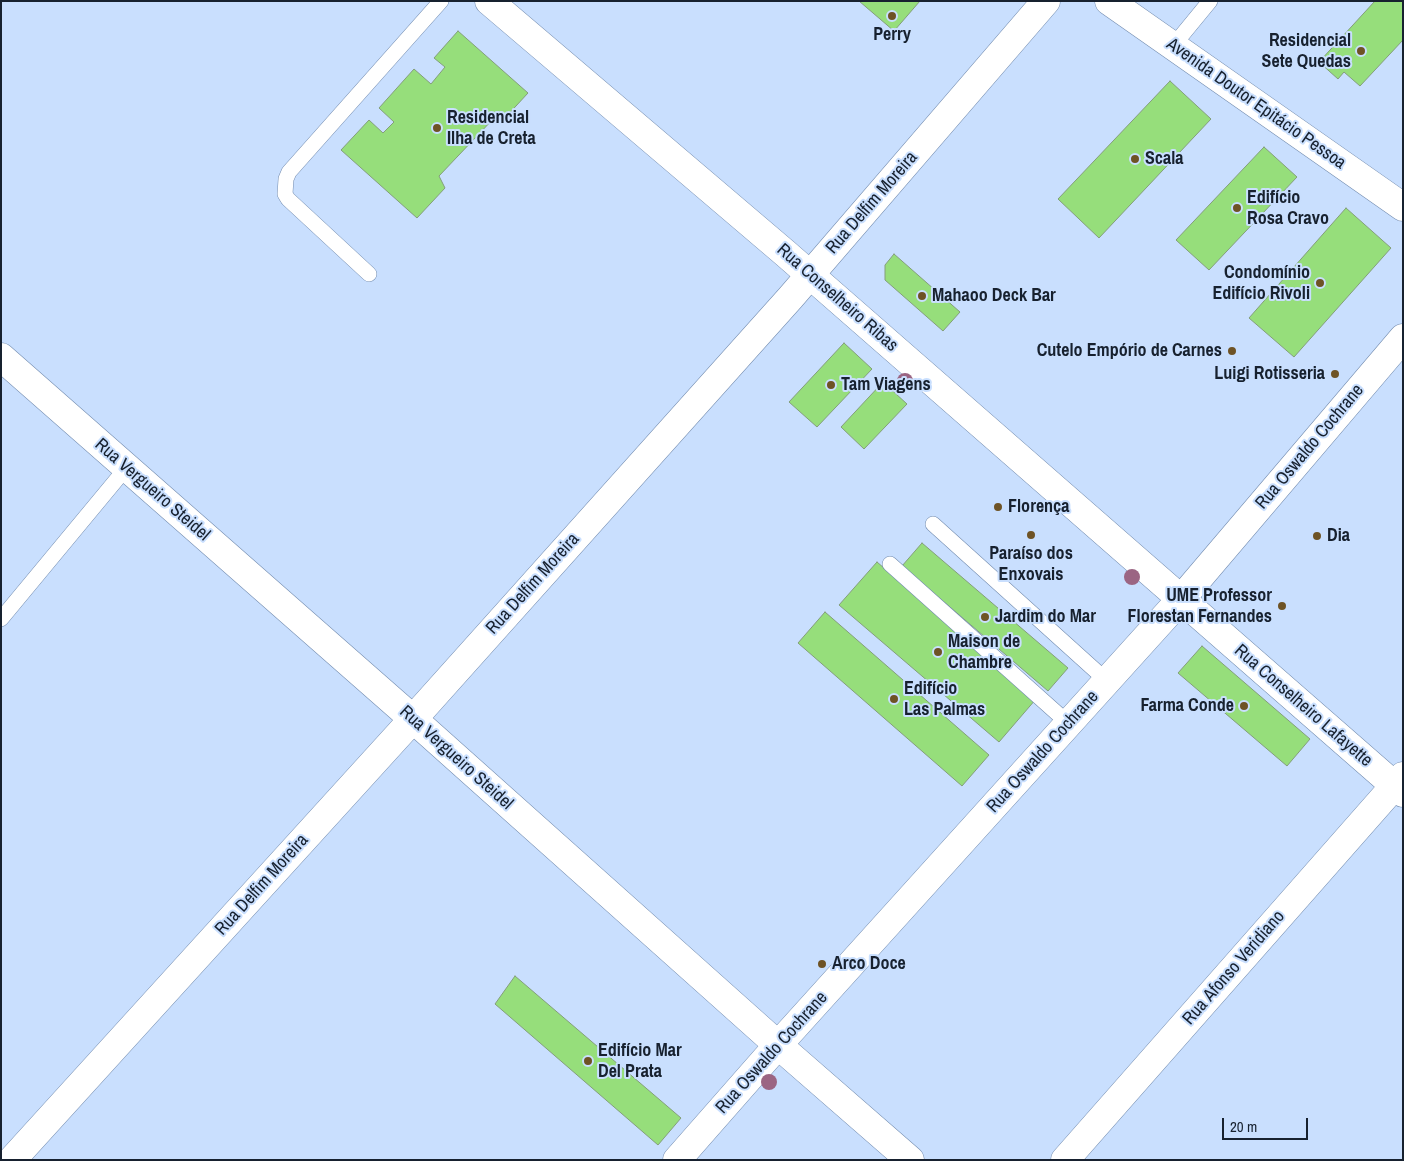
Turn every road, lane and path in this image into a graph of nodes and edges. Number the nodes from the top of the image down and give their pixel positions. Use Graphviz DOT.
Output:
graph roads {
  1 [pos="441,1"];
  2 [pos="489,1"];
  3 [pos="1046,1"];
  4 [pos="1109,1"];
  5 [pos="1210,1"];
  6 [pos="1173,46"];
  7 [pos="1403,207"];
  8 [pos="369,274"];
  9 [pos="810,275"];
  10 [pos="1403,338"];
  11 [pos="1,357"];
  12 [pos="127,467"];
  13 [pos="933,524"];
  14 [pos="890,564"];
  15 [pos="1180,599"];
  16 [pos="1,619"];
  17 [pos="1107,681"];
  18 [pos="412,719"];
  19 [pos="1068,723"];
  20 [pos="1400,784"];
  21 [pos="778,1045"];
  22 [pos="10,1157"];
  23 [pos="677,1160"];
  24 [pos="910,1160"];
  25 [pos="1065,1160"];
  1 -- 8 [label="lane"];
  2 -- 9 [label="street, Rua Conselheiro Ribas"];
  3 -- 9 [label="street, Rua Delfim Moreira"];
  4 -- 6 [label="street, Avenida Doutor Epitácio Pessoa"];
  5 -- 6 [label="lane"];
  6 -- 7 [label="street, Avenida Doutor Epitácio Pessoa"];
  9 -- 15 [label="street, Rua Conselheiro Ribas"];
  9 -- 18 [label="street, Rua Delfim Moreira"];
  10 -- 15 [label="street, Rua Oswaldo Cochrane"];
  11 -- 12 [label="street, Rua Vergueiro Steidel"];
  12 -- 16 [label="lane"];
  12 -- 18 [label="street, Rua Vergueiro Steidel"];
  13 -- 17 [label="lane"];
  14 -- 19 [label="lane"];
  15 -- 17 [label="street, Rua Oswaldo Cochrane"];
  15 -- 20 [label="street, Rua Conselheiro Lafayette"];
  17 -- 19 [label="street, Rua Oswaldo Cochrane"];
  18 -- 21 [label="street, Rua Vergueiro Steidel"];
  18 -- 22 [label="street, Rua Delfim Moreira"];
  19 -- 21 [label="street, Rua Oswaldo Cochrane"];
  20 -- 25 [label="street, Rua Afonso Veridiano"];
  21 -- 23 [label="street, Rua Oswaldo Cochrane"];
  21 -- 24 [label="street, Rua Vergueiro Steidel"];
}
